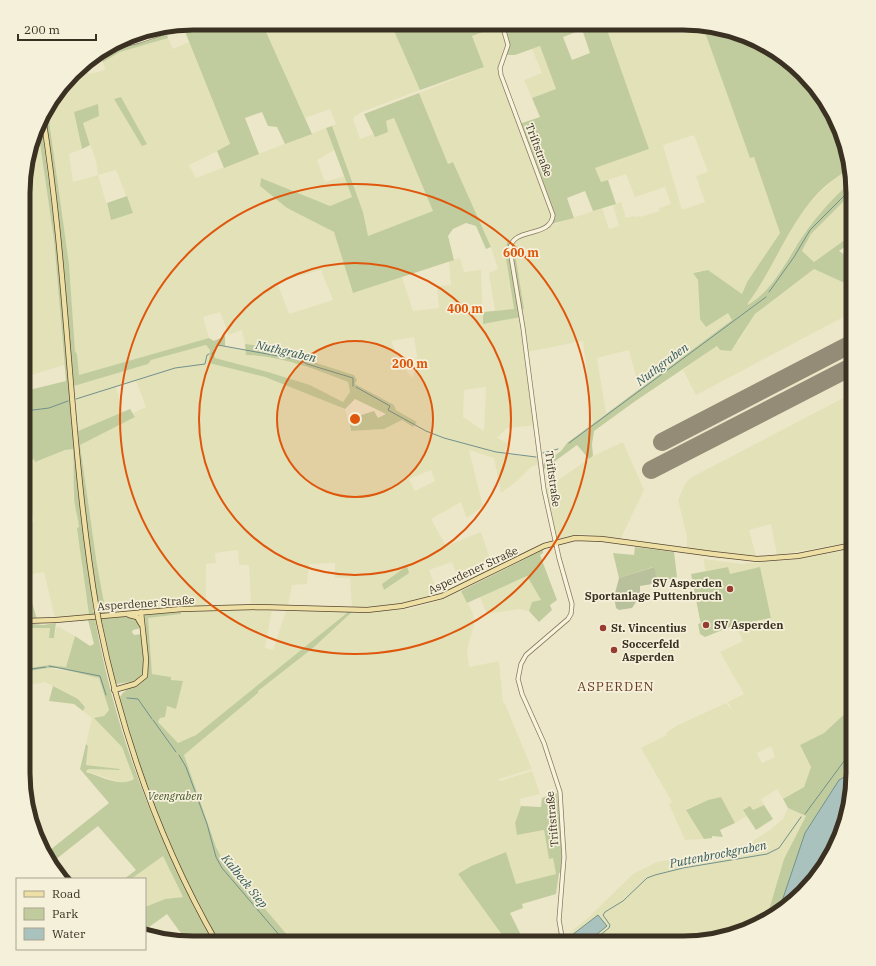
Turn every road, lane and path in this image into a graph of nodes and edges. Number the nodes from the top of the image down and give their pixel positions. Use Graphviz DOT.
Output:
graph roads {
  1 [pos="504,30"];
  2 [pos="165,32"];
  3 [pos="127,44"];
  4 [pos="44,126"];
  5 [pos="556,542"];
  6 [pos="846,546"];
  7 [pos="141,612"];
  8 [pos="123,614"];
  9 [pos="30,621"];
  10 [pos="143,627"];
  11 [pos="123,688"];
  12 [pos="114,690"];
  13 [pos="117,702"];
  14 [pos="213,936"];
  15 [pos="562,936"];
  1 -- 5 [label="street, Triftstraße"];
  2 -- 3 [label="street"];
  4 -- 12 [label="main road, bridge"];
  5 -- 6 [label="main road, Asperdener Straße"];
  5 -- 7 [label="main road, Asperdener Straße"];
  5 -- 15 [label="street, Triftstraße"];
  7 -- 8 [label="main road, Asperdener Straße"];
  7 -- 10 [label="main road"];
  8 -- 9 [label="main road, Asperdener Straße"];
  8 -- 10 [label="main road"];
  10 -- 11 [label="main road"];
  11 -- 12 [label="main road"];
  11 -- 13 [label="main road"];
  12 -- 13 [label="main road"];
  13 -- 14 [label="main road"];
}
